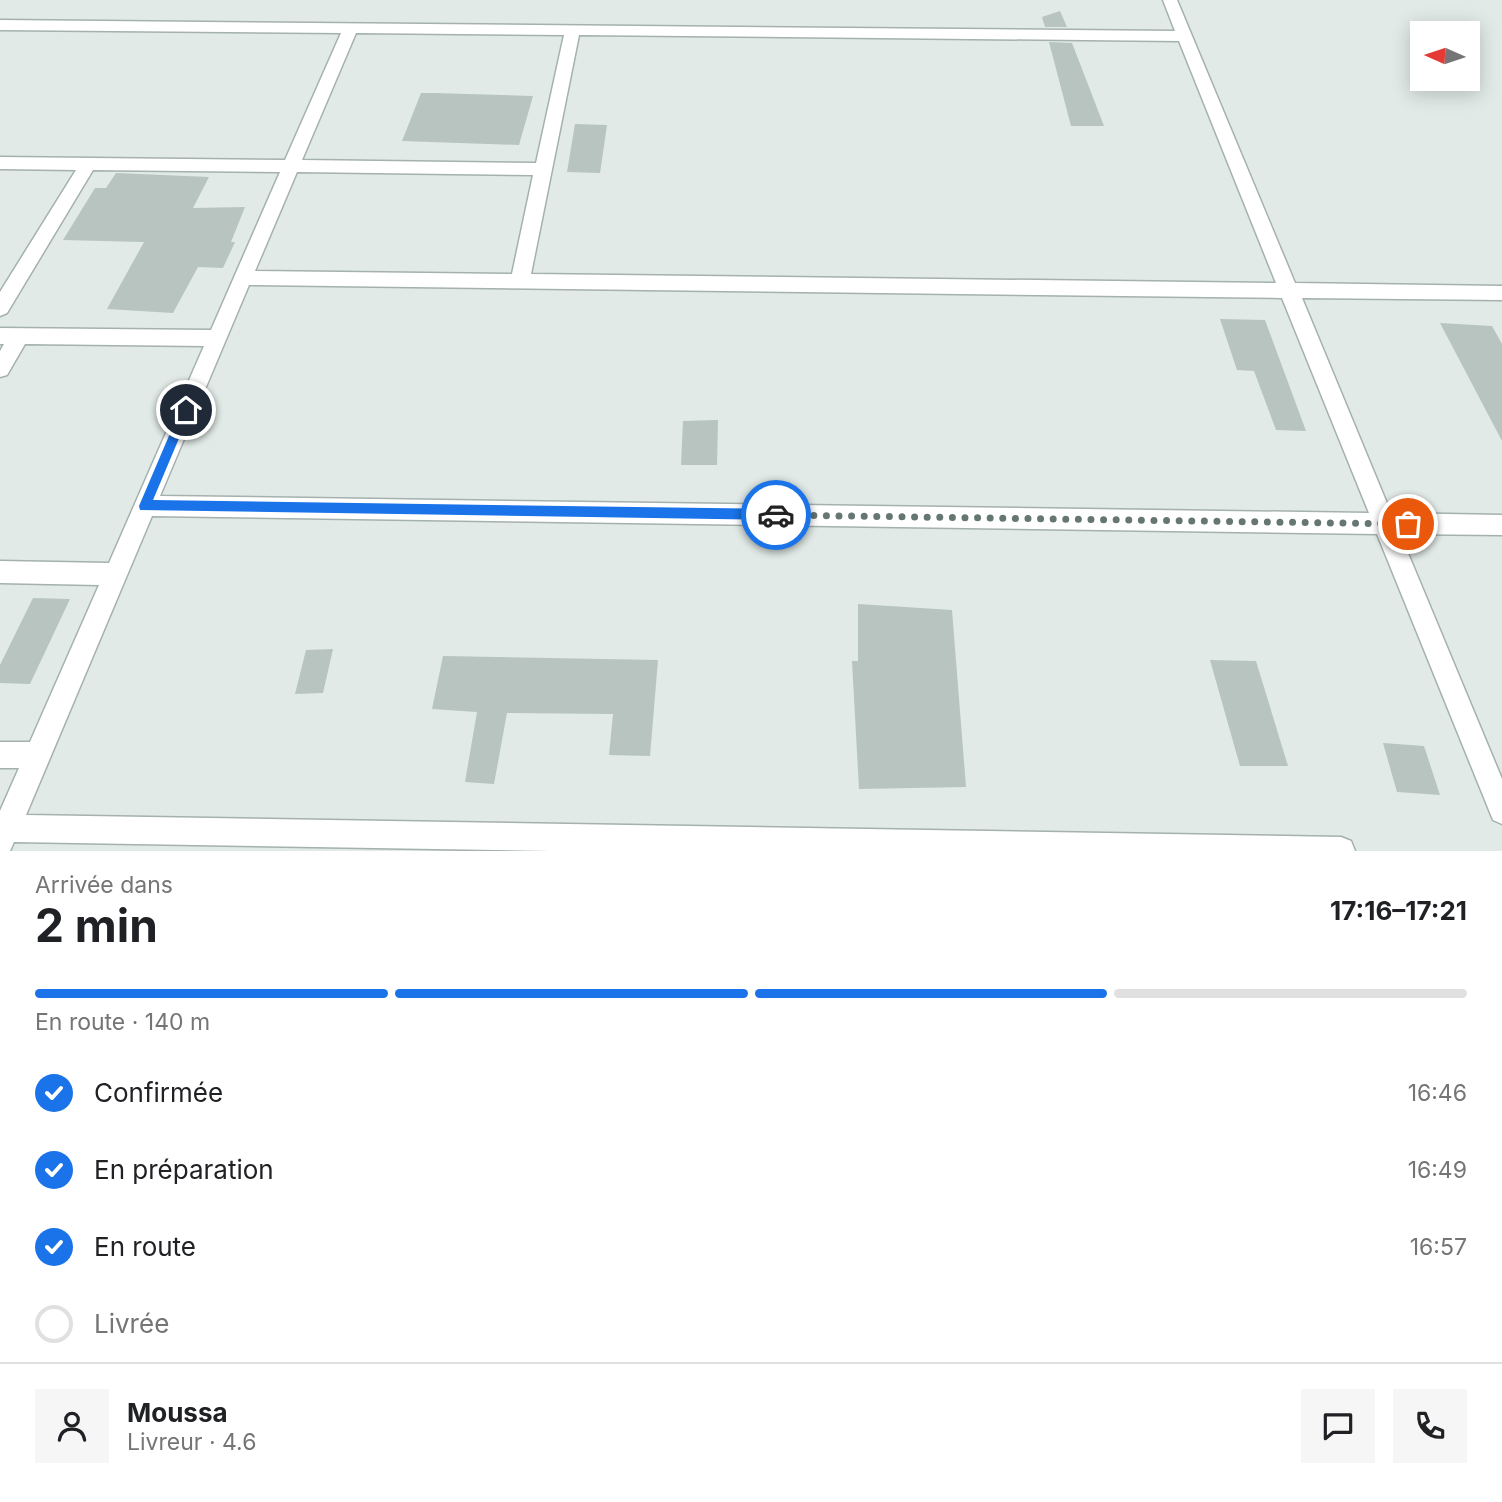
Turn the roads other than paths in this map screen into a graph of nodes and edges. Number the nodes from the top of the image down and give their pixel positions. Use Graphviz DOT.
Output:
graph roads {
  1 [pos="1170,0"];
  2 [pos="0,25"];
  3 [pos="350,29"];
  4 [pos="572,30"];
  5 [pos="1185,36"];
  6 [pos="0,163"];
  7 [pos="88,164"];
  8 [pos="291,166"];
  9 [pos="543,169"];
  10 [pos="243,278"];
  11 [pos="520,281"];
  12 [pos="1289,290"];
  13 [pos="1502,293"];
  14 [pos="0,307"];
  15 [pos="10,336"];
  16 [pos="217,338"];
  17 [pos="0,369"];
  18 [pos="145,506"];
  19 [pos="1384,523"];
  20 [pos="1502,525"];
  21 [pos="0,572"];
  22 [pos="115,574"];
  23 [pos="0,755"];
  24 [pos="37,755"];
  25 [pos="1502,811"];
  26 [pos="3,835"];
  27 [pos="1086,849"];
  28 [pos="1341,851"];
  1 -- 5 [label="street"];
  2 -- 3 [label="street"];
  3 -- 4 [label="street"];
  3 -- 8 [label="street"];
  4 -- 5 [label="street"];
  4 -- 9 [label="street"];
  5 -- 12 [label="street"];
  6 -- 7 [label="street"];
  7 -- 8 [label="street"];
  7 -- 14 [label="street"];
  8 -- 9 [label="street"];
  8 -- 10 [label="street"];
  9 -- 11 [label="street"];
  10 -- 11 [label="street"];
  10 -- 16 [label="street"];
  11 -- 12 [label="street"];
  12 -- 13 [label="street"];
  12 -- 19 [label="street"];
  15 -- 16 [label="street"];
  15 -- 17 [label="street"];
  16 -- 18 [label="street"];
  18 -- 19 [label="street"];
  18 -- 22 [label="street"];
  19 -- 20 [label="street"];
  19 -- 25 [label="street"];
  21 -- 22 [label="street"];
  22 -- 24 [label="street"];
  23 -- 24 [label="street"];
  24 -- 26 [label="street"];
  26 -- 27 [label="street"];
  27 -- 28 [label="street"];
}
